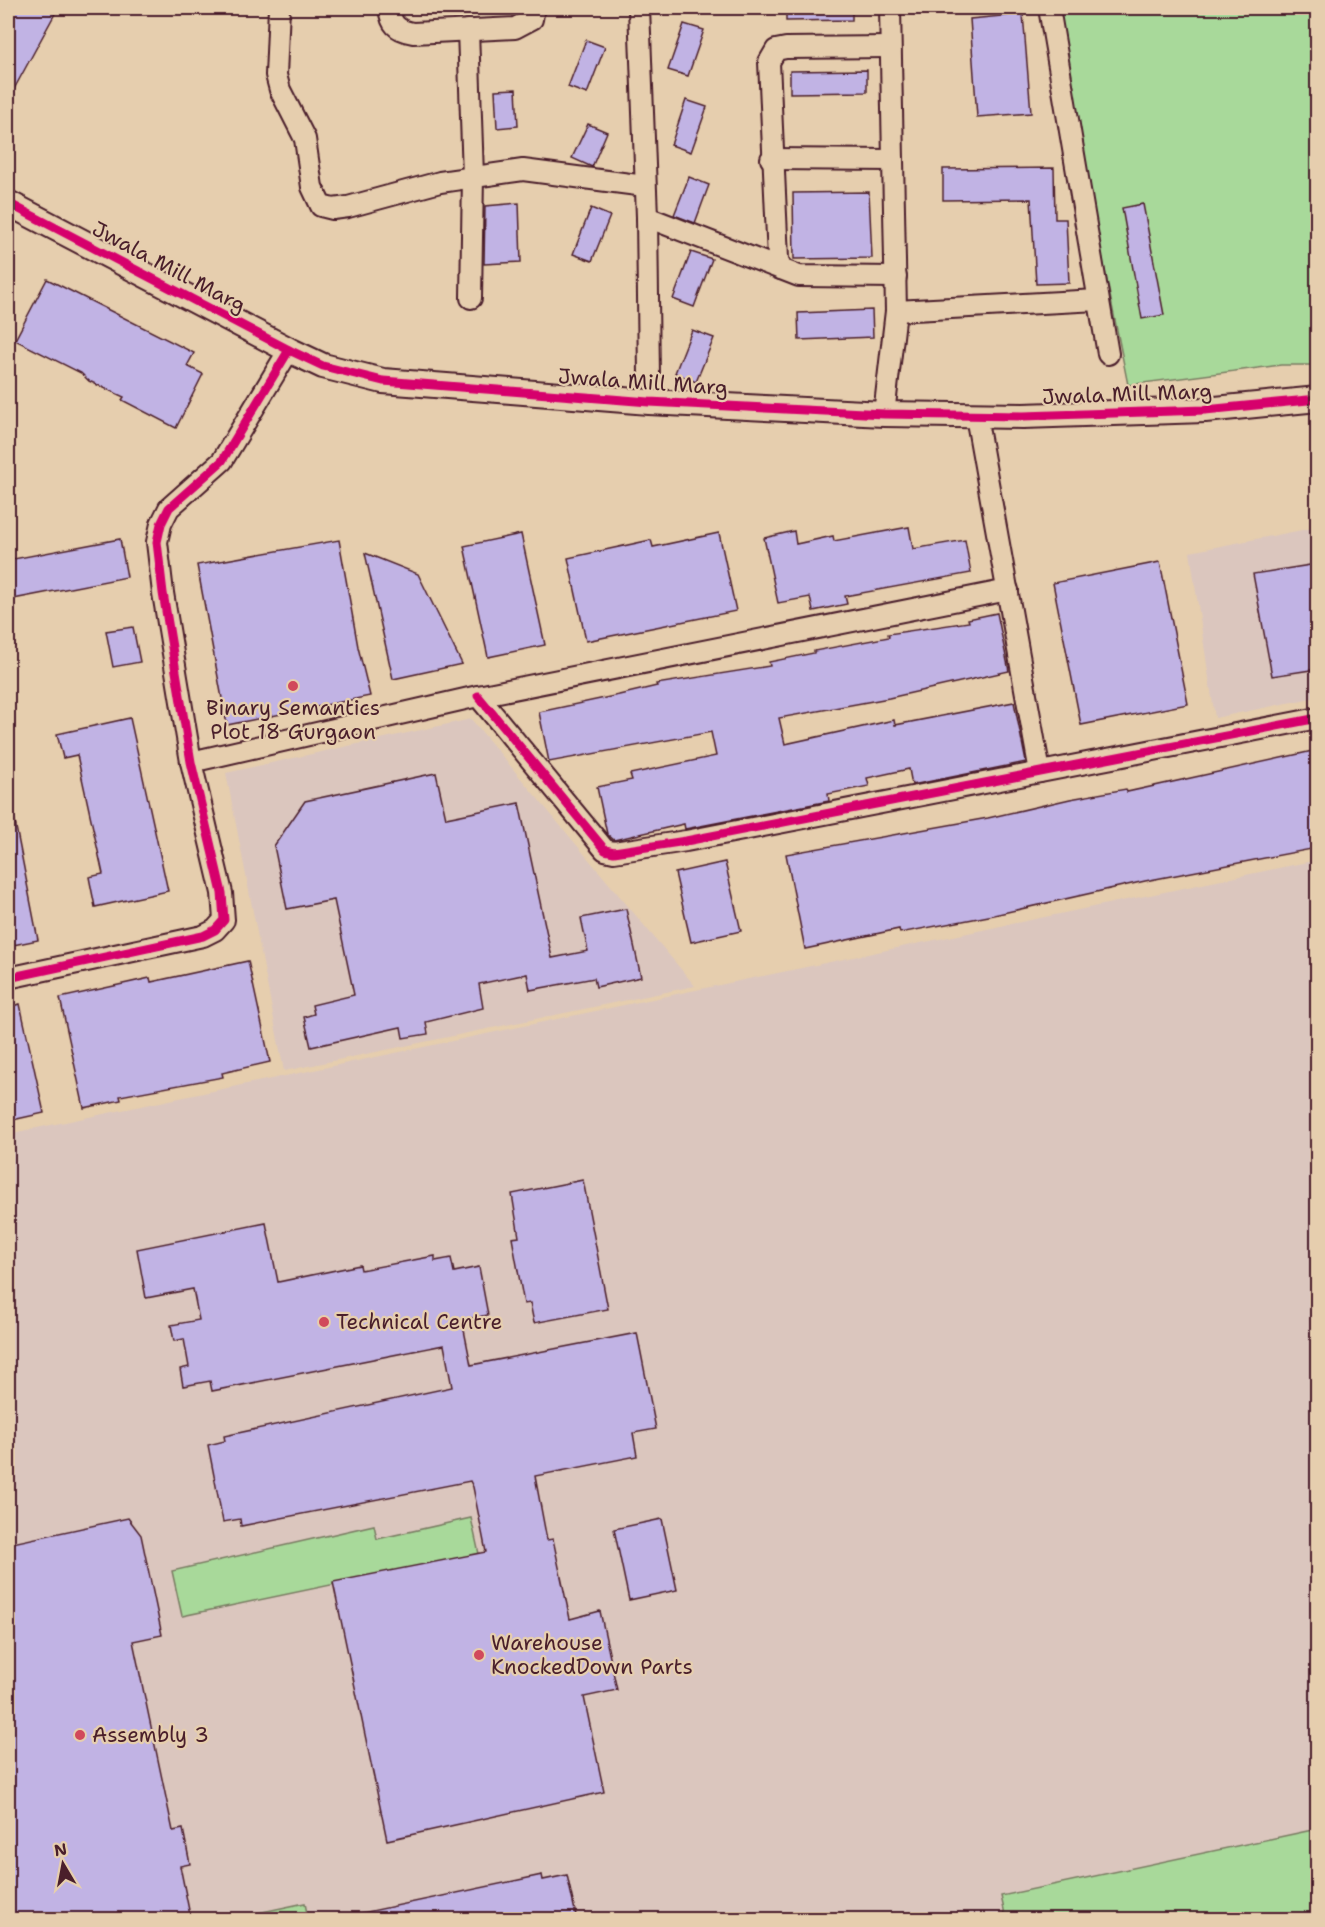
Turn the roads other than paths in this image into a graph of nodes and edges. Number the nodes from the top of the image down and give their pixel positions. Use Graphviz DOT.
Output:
graph roads {
  1 [pos="279,8"];
  2 [pos="389,8"];
  3 [pos="534,8"];
  4 [pos="639,8"];
  5 [pos="890,8"];
  6 [pos="1049,8"];
  7 [pos="468,30"];
  8 [pos="890,47"];
  9 [pos="771,159"];
  10 [pos="892,160"];
  11 [pos="473,176"];
  12 [pos="645,186"];
  13 [pos="8,203"];
  14 [pos="647,217"];
  15 [pos="781,269"];
  16 [pos="896,277"];
  17 [pos="471,298"];
  18 [pos="1098,300"];
  19 [pos="896,311"];
  20 [pos="289,350"];
  21 [pos="1108,354"];
  22 [pos="649,375"];
  23 [pos="1317,399"];
  24 [pos="884,414"];
  25 [pos="976,417"];
  26 [pos="1008,590"];
  27 [pos="478,696"];
  28 [pos="1317,718"];
  29 [pos="191,762"];
  30 [pos="1040,772"];
  31 [pos="8,978"];
  1 -- 11 [label="street"];
  2 -- 7 [label="street"];
  3 -- 7 [label="street"];
  4 -- 12 [label="street"];
  5 -- 8 [label="street"];
  6 -- 18 [label="street"];
  7 -- 11 [label="street"];
  8 -- 9 [label="street"];
  8 -- 10 [label="street"];
  9 -- 10 [label="street"];
  9 -- 15 [label="street"];
  10 -- 16 [label="street"];
  11 -- 12 [label="street"];
  11 -- 17 [label="street"];
  12 -- 14 [label="street"];
  13 -- 20 [label="street, Jwala Mill Marg"];
  14 -- 15 [label="street"];
  14 -- 22 [label="street"];
  15 -- 16 [label="street"];
  16 -- 19 [label="street"];
  18 -- 19 [label="street"];
  18 -- 21 [label="street"];
  19 -- 24 [label="street"];
  20 -- 24 [label="street, Jwala Mill Marg"];
  20 -- 29 [label="street"];
  23 -- 25 [label="street, Jwala Mill Marg"];
  24 -- 25 [label="street, Jwala Mill Marg"];
  25 -- 26 [label="street"];
  26 -- 27 [label="street"];
  26 -- 30 [label="street"];
  27 -- 29 [label="street"];
  27 -- 30 [label="street"];
  28 -- 30 [label="street"];
  29 -- 31 [label="street"];
}
